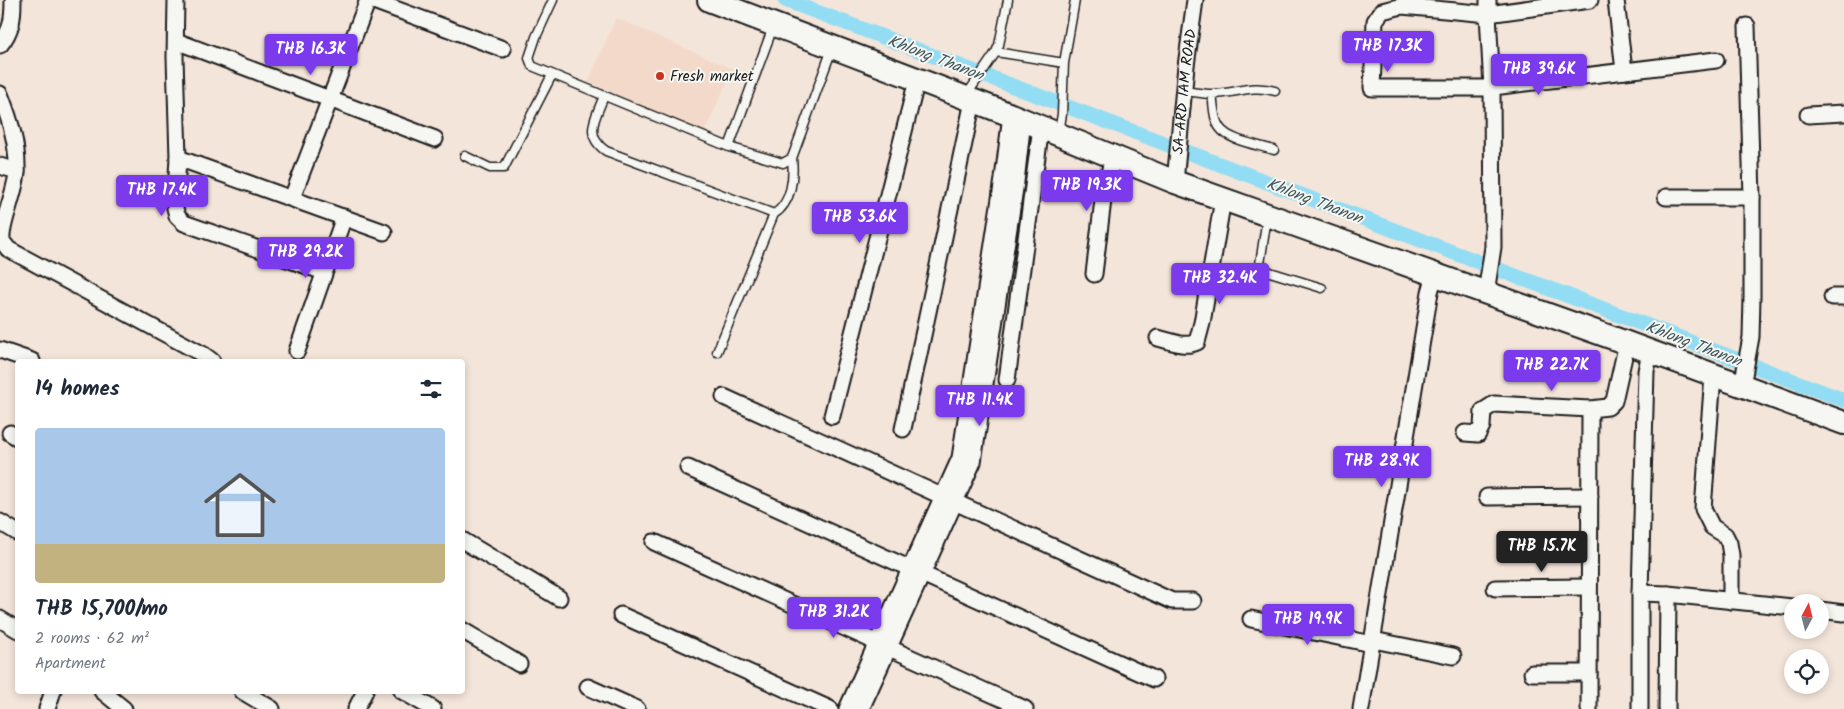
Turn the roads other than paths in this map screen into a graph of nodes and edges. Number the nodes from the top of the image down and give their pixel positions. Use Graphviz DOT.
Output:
graph roads {
  1 [pos="13,0"];
  2 [pos="176,0"];
  3 [pos="370,0"];
  4 [pos="553,0"];
  5 [pos="709,0"];
  6 [pos="1008,0"];
  7 [pos="1075,0"];
  8 [pos="1195,0"];
  9 [pos="1590,0"];
  10 [pos="1616,0"];
  11 [pos="1488,7"];
  12 [pos="774,25"];
  13 [pos="1747,26"];
  14 [pos="176,41"];
  15 [pos="0,45"];
  16 [pos="832,47"];
  17 [pos="503,50"];
  18 [pos="996,52"];
  19 [pos="1716,60"];
  20 [pos="1064,64"];
  21 [pos="1624,71"];
  22 [pos="552,75"];
  23 [pos="917,80"];
  24 [pos="1492,88"];
  25 [pos="1184,91"];
  26 [pos="1275,91"];
  27 [pos="0,94"];
  28 [pos="970,94"];
  29 [pos="1212,94"];
  30 [pos="604,96"];
  31 [pos="330,99"];
  32 [pos="1844,113"];
  33 [pos="1808,115"];
  34 [pos="1039,122"];
  35 [pos="435,140"];
  36 [pos="729,147"];
  37 [pos="1274,150"];
  38 [pos="465,156"];
  39 [pos="1113,156"];
  40 [pos="178,158"];
  41 [pos="792,158"];
  42 [pos="0,166"];
  43 [pos="17,172"];
  44 [pos="1176,173"];
  45 [pos="1666,197"];
  46 [pos="1752,197"];
  47 [pos="292,198"];
  48 [pos="1223,199"];
  49 [pos="774,214"];
  50 [pos="1268,215"];
  51 [pos="344,217"];
  52 [pos="384,232"];
  53 [pos="324,272"];
  54 [pos="1094,274"];
  55 [pos="1435,275"];
  56 [pos="1487,286"];
  57 [pos="1322,288"];
  58 [pos="1158,338"];
  59 [pos="1627,343"];
  60 [pos="0,350"];
  61 [pos="297,351"];
  62 [pos="717,352"];
  63 [pos="1650,352"];
  64 [pos="26,359"];
  65 [pos="205,359"];
  66 [pos="1713,375"];
  67 [pos="1007,380"];
  68 [pos="1743,381"];
  69 [pos="724,397"];
  70 [pos="1590,409"];
  71 [pos="832,416"];
  72 [pos="1844,423"];
  73 [pos="902,429"];
  74 [pos="1465,433"];
  75 [pos="688,468"];
  76 [pos="1590,496"];
  77 [pos="1487,497"];
  78 [pos="949,499"];
  79 [pos="0,522"];
  80 [pos="15,530"];
  81 [pos="465,542"];
  82 [pos="654,542"];
  83 [pos="916,571"];
  84 [pos="1589,587"];
  85 [pos="1495,588"];
  86 [pos="1640,593"];
  87 [pos="1668,594"];
  88 [pos="559,598"];
  89 [pos="1193,601"];
  90 [pos="1731,601"];
  91 [pos="1784,607"];
  92 [pos="1829,611"];
  93 [pos="1844,613"];
  94 [pos="621,615"];
  95 [pos="0,619"];
  96 [pos="1251,619"];
  97 [pos="15,628"];
  98 [pos="465,632"];
  99 [pos="1372,642"];
  100 [pos="883,645"];
  101 [pos="1453,656"];
  102 [pos="519,664"];
  103 [pos="1532,673"];
  104 [pos="1589,673"];
  105 [pos="1154,679"];
  106 [pos="588,687"];
  107 [pos="52,694"];
  108 [pos="106,694"];
  109 [pos="247,694"];
  110 [pos="364,694"];
  111 [pos="407,694"];
  112 [pos="47,709"];
  113 [pos="124,709"];
  114 [pos="272,709"];
  115 [pos="356,709"];
  116 [pos="433,709"];
  117 [pos="636,709"];
  118 [pos="830,709"];
  119 [pos="847,709"];
  120 [pos="861,709"];
  121 [pos="1026,709"];
  122 [pos="1361,709"];
  123 [pos="1589,709"];
  124 [pos="1640,709"];
  125 [pos="1667,709"];
  1 -- 15 [label="street"];
  2 -- 14 [label="street"];
  3 -- 17 [label="street"];
  3 -- 31 [label="street"];
  4 -- 22 [label="lane"];
  5 -- 12 [label="street"];
  6 -- 18 [label="lane"];
  7 -- 20 [label="lane"];
  8 -- 25 [label="street, SA-ARD IAM ROAD"];
  9 -- 11 [label="street"];
  10 -- 21 [label="street"];
  11 -- 24 [label="street"];
  11 -- 24 [label="street"];
  12 -- 16 [label="street"];
  12 -- 36 [label="lane"];
  13 -- 46 [label="street"];
  14 -- 31 [label="street"];
  14 -- 40 [label="street"];
  16 -- 23 [label="street"];
  16 -- 41 [label="lane"];
  18 -- 20 [label="lane"];
  18 -- 28 [label="lane"];
  19 -- 21 [label="street"];
  20 -- 34 [label="lane"];
  21 -- 24 [label="street"];
  22 -- 30 [label="lane"];
  22 -- 38 [label="lane"];
  23 -- 28 [label="street"];
  23 -- 71 [label="street"];
  24 -- 56 [label="street"];
  25 -- 29 [label="lane"];
  25 -- 44 [label="street, SA-ARD IAM ROAD"];
  26 -- 29 [label="lane"];
  27 -- 43 [label="street"];
  28 -- 34 [label="street"];
  28 -- 73 [label="street"];
  29 -- 37 [label="lane"];
  30 -- 36 [label="lane"];
  30 -- 49 [label="lane"];
  31 -- 35 [label="street"];
  31 -- 47 [label="street"];
  32 -- 33 [label="street"];
  34 -- 39 [label="street"];
  34 -- 67 [label="street"];
  34 -- 78 [label="street"];
  36 -- 41 [label="lane"];
  39 -- 44 [label="street"];
  39 -- 54 [label="street"];
  40 -- 47 [label="street"];
  40 -- 53 [label="street"];
  41 -- 49 [label="lane"];
  42 -- 43 [label="street"];
  43 -- 65 [label="street"];
  44 -- 48 [label="street"];
  45 -- 46 [label="street"];
  46 -- 68 [label="street"];
  47 -- 51 [label="street"];
  48 -- 50 [label="street"];
  48 -- 58 [label="street"];
  49 -- 62 [label="lane"];
  50 -- 55 [label="street"];
  50 -- 57 [label="lane"];
  51 -- 52 [label="street"];
  51 -- 53 [label="street"];
  53 -- 61 [label="street"];
  55 -- 56 [label="street"];
  55 -- 99 [label="street"];
  56 -- 59 [label="street"];
  59 -- 63 [label="street"];
  59 -- 70 [label="street"];
  60 -- 64 [label="street"];
  63 -- 66 [label="street"];
  63 -- 86 [label="street"];
  66 -- 68 [label="street"];
  66 -- 90 [label="street"];
  68 -- 72 [label="street"];
  69 -- 78 [label="street"];
  70 -- 74 [label="street"];
  70 -- 76 [label="street"];
  75 -- 83 [label="street"];
  76 -- 77 [label="street"];
  76 -- 84 [label="street"];
  78 -- 83 [label="street"];
  78 -- 89 [label="street"];
  79 -- 80 [label="street"];
  81 -- 88 [label="street"];
  82 -- 100 [label="street"];
  83 -- 100 [label="street"];
  83 -- 105 [label="street"];
  84 -- 85 [label="street"];
  84 -- 104 [label="street"];
  86 -- 87 [label="street"];
  86 -- 124 [label="street"];
  87 -- 90 [label="street"];
  87 -- 125 [label="street"];
  90 -- 91 [label="street"];
  92 -- 93 [label="street"];
  94 -- 118 [label="street"];
  95 -- 97 [label="street"];
  96 -- 99 [label="street"];
  98 -- 102 [label="street"];
  99 -- 101 [label="street"];
  99 -- 122 [label="street"];
  100 -- 119 [label="street"];
  100 -- 120 [label="street"];
  100 -- 121 [label="street"];
  103 -- 104 [label="street"];
  104 -- 123 [label="street"];
  106 -- 117 [label="street"];
  107 -- 112 [label="street"];
  108 -- 113 [label="street"];
  109 -- 114 [label="street"];
  110 -- 115 [label="street"];
  111 -- 116 [label="street"];
}
